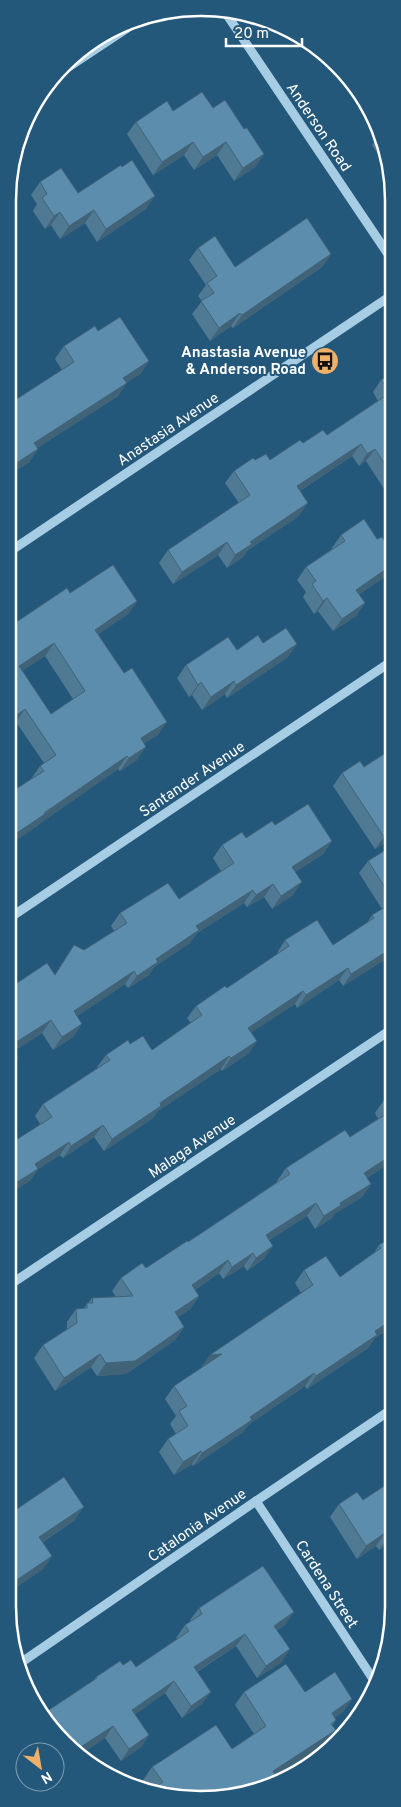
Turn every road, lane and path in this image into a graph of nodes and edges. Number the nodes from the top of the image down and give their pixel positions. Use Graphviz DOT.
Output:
graph roads {
  1 [pos="231,19"];
  2 [pos="110,40"];
  3 [pos="87,55"];
  4 [pos="385,250"];
  5 [pos="385,300"];
  6 [pos="16,547"];
  7 [pos="385,666"];
  8 [pos="16,914"];
  9 [pos="385,1033"];
  10 [pos="16,1281"];
  11 [pos="385,1414"];
  12 [pos="256,1501"];
  13 [pos="25,1660"];
  14 [pos="371,1676"];
  1 -- 4 [label="street, Anderson Road"];
  2 -- 3 [label="street"];
  5 -- 6 [label="street, Anastasia Avenue"];
  7 -- 8 [label="street, Santander Avenue"];
  9 -- 10 [label="street, Malaga Avenue"];
  11 -- 12 [label="street, Catalonia Avenue"];
  12 -- 13 [label="street, Catalonia Avenue"];
  12 -- 14 [label="street, Cardena Street"];
}
